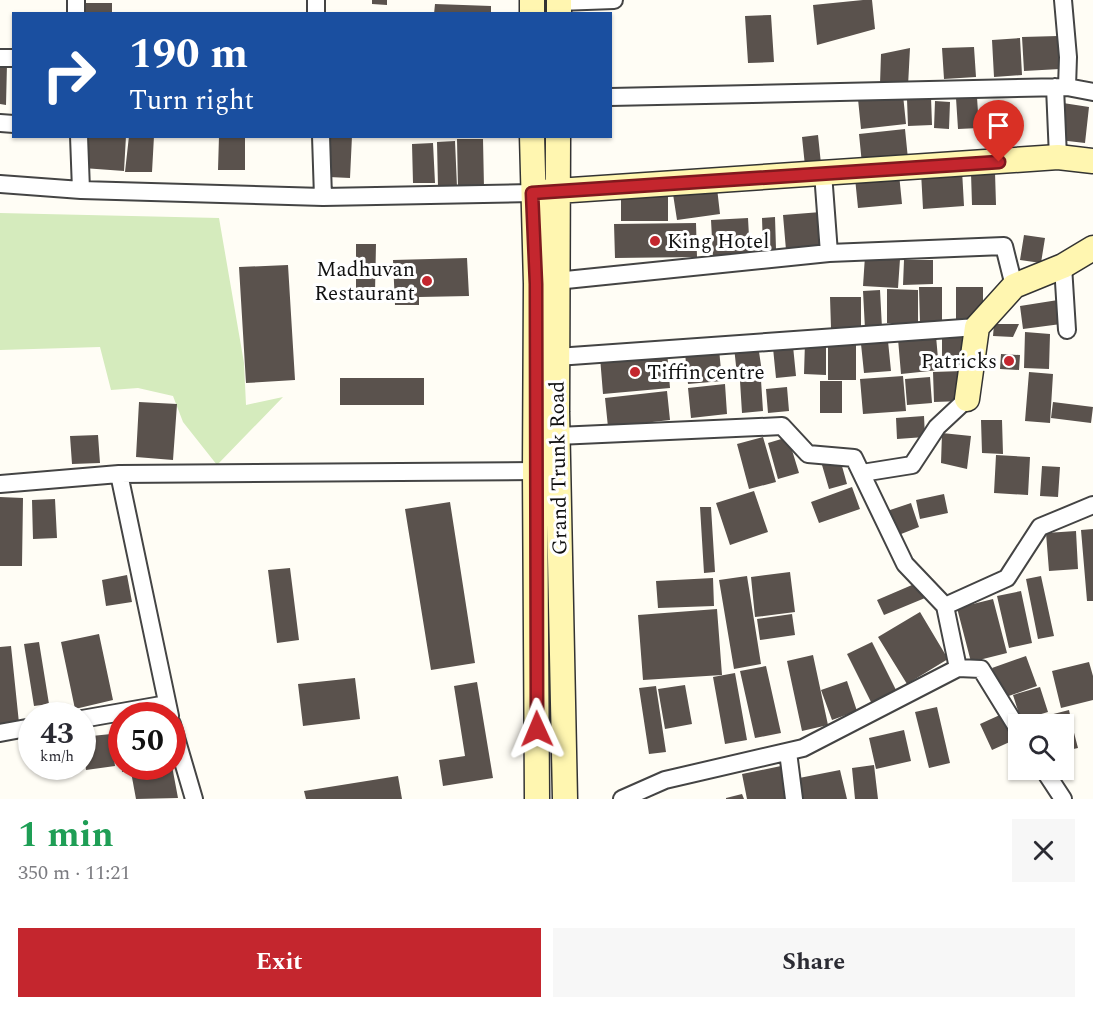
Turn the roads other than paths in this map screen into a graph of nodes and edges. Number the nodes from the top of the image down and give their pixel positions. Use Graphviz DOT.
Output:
graph roads {
  1 [pos="614,0"];
  2 [pos="1063,0"];
  3 [pos="559,5"];
  4 [pos="1061,87"];
  5 [pos="1093,92"];
  6 [pos="612,98"];
  7 [pos="79,138"];
  8 [pos="321,138"];
  9 [pos="532,138"];
  10 [pos="558,138"];
  11 [pos="1058,157"];
  12 [pos="1093,161"];
  13 [pos="823,173"];
  14 [pos="0,184"];
  15 [pos="81,190"];
  16 [pos="558,190"];
  17 [pos="532,193"];
  18 [pos="323,197"];
  19 [pos="1093,248"];
  20 [pos="829,253"];
  21 [pos="1063,266"];
  22 [pos="556,281"];
  23 [pos="1014,286"];
  24 [pos="977,327"];
  25 [pos="1067,330"];
  26 [pos="557,357"];
  27 [pos="967,399"];
  28 [pos="557,436"];
  29 [pos="535,471"];
  30 [pos="862,473"];
  31 [pos="119,474"];
  32 [pos="0,484"];
  33 [pos="1093,505"];
  34 [pos="945,606"];
  35 [pos="958,668"];
  36 [pos="166,702"];
  37 [pos="1009,714"];
  38 [pos="18,730"];
  39 [pos="0,733"];
  40 [pos="788,752"];
  41 [pos="186,772"];
  42 [pos="1050,780"];
  43 [pos="194,799"];
  44 [pos="537,799"];
  45 [pos="565,799"];
  46 [pos="622,799"];
  47 [pos="794,799"];
  48 [pos="1062,799"];
  1 -- 3 [label="street"];
  2 -- 4 [label="street"];
  4 -- 5 [label="street"];
  4 -- 6 [label="street"];
  4 -- 11 [label="street"];
  7 -- 15 [label="street"];
  8 -- 18 [label="street"];
  9 -- 17 [label="main road, Grand Trunk Road"];
  10 -- 16 [label="main road, Grand Trunk Road"];
  11 -- 12 [label="main road"];
  11 -- 13 [label="main road"];
  13 -- 16 [label="main road"];
  13 -- 20 [label="street"];
  14 -- 15 [label="street"];
  15 -- 18 [label="street"];
  16 -- 17 [label="main road"];
  16 -- 22 [label="main road, Grand Trunk Road"];
  17 -- 18 [label="street"];
  17 -- 29 [label="main road, Grand Trunk Road"];
  19 -- 21 [label="main road"];
  20 -- 22 [label="street"];
  20 -- 23 [label="street"];
  21 -- 23 [label="main road"];
  21 -- 25 [label="street"];
  22 -- 26 [label="main road, Grand Trunk Road"];
  23 -- 24 [label="main road"];
  24 -- 26 [label="street"];
  24 -- 27 [label="main road"];
  26 -- 28 [label="main road, Grand Trunk Road"];
  27 -- 30 [label="street"];
  28 -- 30 [label="street"];
  28 -- 45 [label="main road, Grand Trunk Road"];
  29 -- 31 [label="street"];
  29 -- 44 [label="main road, Grand Trunk Road"];
  30 -- 34 [label="street"];
  31 -- 32 [label="street"];
  31 -- 36 [label="street"];
  33 -- 34 [label="street"];
  34 -- 35 [label="street"];
  35 -- 37 [label="street"];
  35 -- 40 [label="street"];
  38 -- 39 [label="street"];
  40 -- 46 [label="street"];
  40 -- 47 [label="street"];
  41 -- 43 [label="street"];
  42 -- 48 [label="street"];
}
